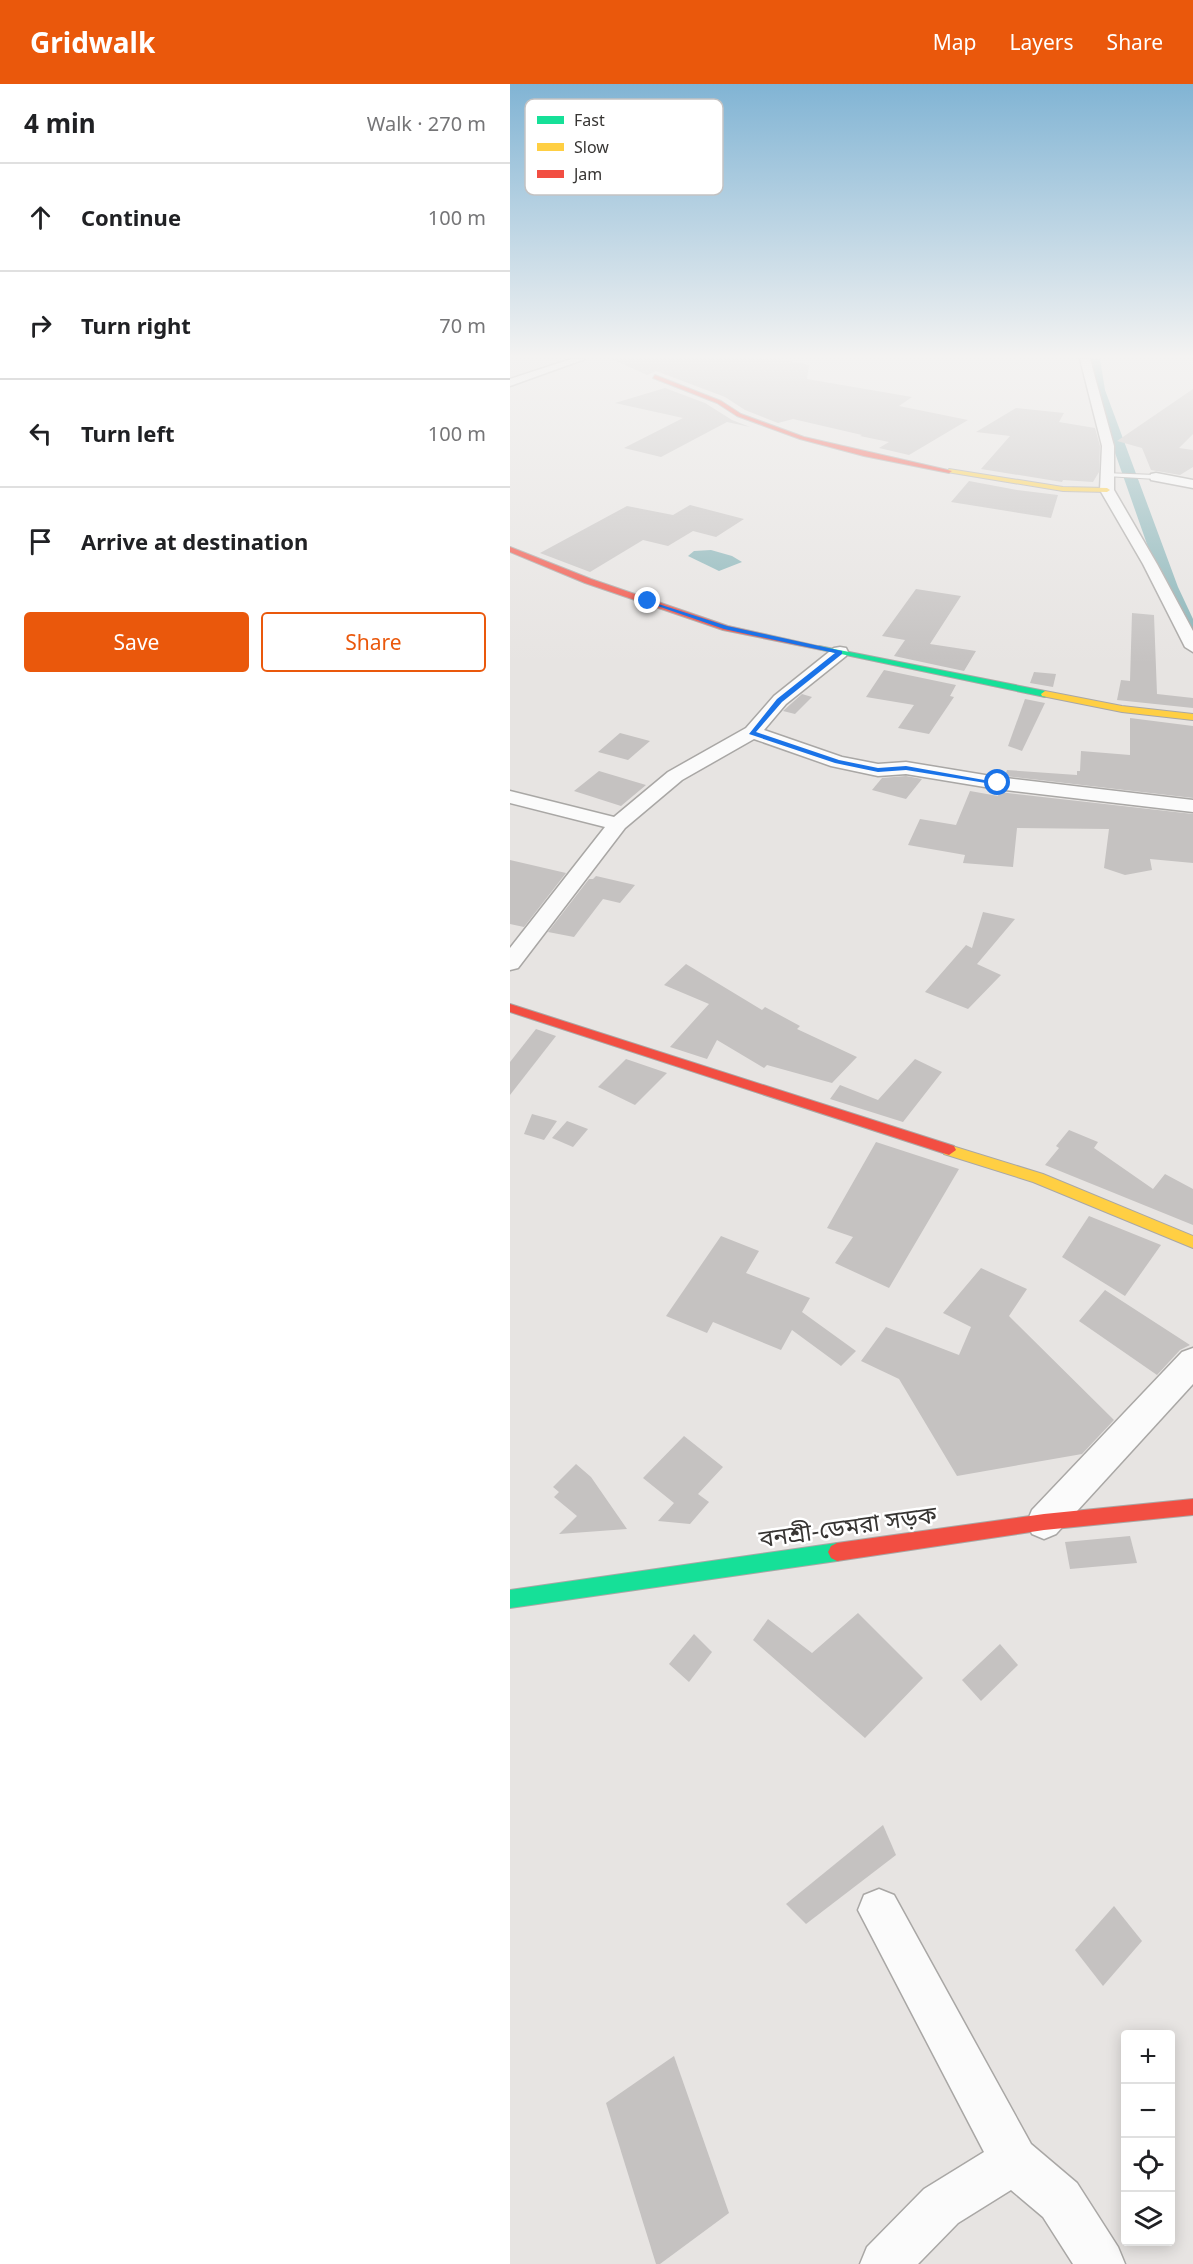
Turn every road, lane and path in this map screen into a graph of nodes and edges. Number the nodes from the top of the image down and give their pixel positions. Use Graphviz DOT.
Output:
graph roads {
  1 [pos="892,461"];
  2 [pos="1110,461"];
  3 [pos="1111,474"];
  4 [pos="1156,477"];
  5 [pos="1193,484"];
  6 [pos="1107,490"];
  7 [pos="510,549"];
  8 [pos="1193,647"];
  9 [pos="840,652"];
  10 [pos="1193,717"];
  11 [pos="752,732"];
  12 [pos="510,797"];
  13 [pos="1193,806"];
  14 [pos="618,824"];
  15 [pos="510,963"];
  16 [pos="510,1008"];
  17 [pos="1193,1242"];
  18 [pos="1193,1362"];
  19 [pos="1193,1507"];
  20 [pos="1044,1522"];
  21 [pos="510,1599"];
  22 [pos="879,1910"];
  23 [pos="1014,2161"];
  24 [pos="884,2264"];
  25 [pos="1101,2264"];
  1 -- 6 [label="street"];
  2 -- 3 [label="street"];
  3 -- 4 [label="lane"];
  3 -- 6 [label="street"];
  4 -- 5 [label="street"];
  6 -- 8 [label="street"];
  7 -- 9 [label="street"];
  9 -- 10 [label="street"];
  9 -- 11 [label="street"];
  11 -- 13 [label="street"];
  11 -- 14 [label="street"];
  12 -- 14 [label="street"];
  14 -- 15 [label="street"];
  16 -- 17 [label="street"];
  18 -- 20 [label="street"];
  19 -- 20 [label="street, বনশ্রী-ডেমরা সড়ক"];
  20 -- 21 [label="street, বনশ্রী-ডেমরা সড়ক"];
  22 -- 23 [label="street"];
  23 -- 24 [label="street"];
  23 -- 25 [label="street"];
}
